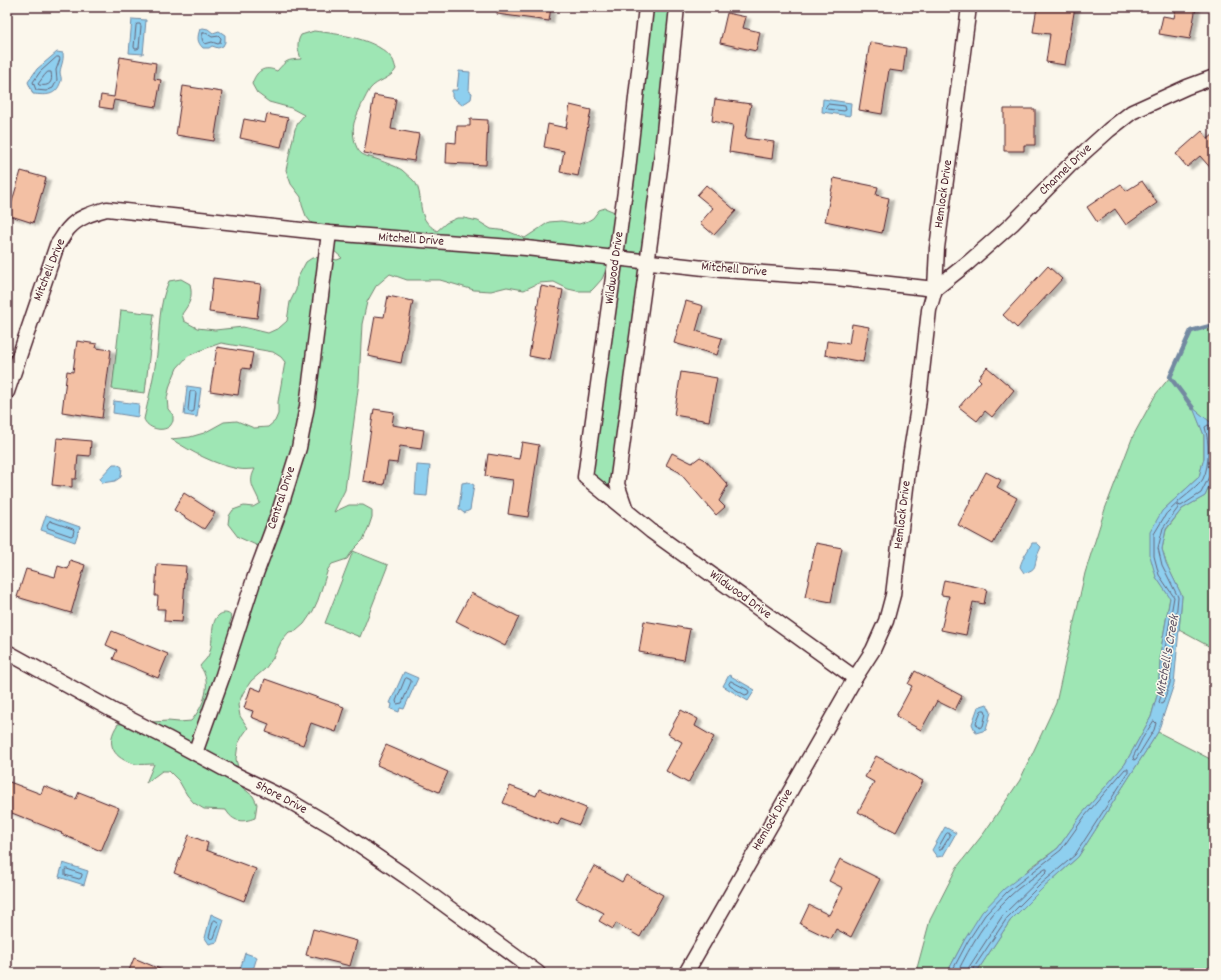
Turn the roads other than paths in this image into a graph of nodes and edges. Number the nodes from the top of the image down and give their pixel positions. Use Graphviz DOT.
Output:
graph roads {
  1 [pos="646,7"];
  2 [pos="677,7"];
  3 [pos="970,7"];
  4 [pos="1214,77"];
  5 [pos="329,234"];
  6 [pos="616,258"];
  7 [pos="647,262"];
  8 [pos="935,289"];
  9 [pos="7,392"];
  10 [pos="626,510"];
  11 [pos="7,652"];
  12 [pos="855,678"];
  13 [pos="195,753"];
  14 [pos="538,973"];
  15 [pos="686,973"];
  1 -- 6 [label="street, Wildwood Drive"];
  2 -- 7 [label="street"];
  3 -- 8 [label="street, Hemlock Drive"];
  4 -- 8 [label="street, Channel Drive"];
  5 -- 6 [label="street, Mitchell Drive"];
  5 -- 9 [label="street, Mitchell Drive"];
  5 -- 13 [label="street, Central Drive"];
  6 -- 7 [label="street, Mitchell Drive"];
  6 -- 10 [label="street, Wildwood Drive"];
  7 -- 8 [label="street, Mitchell Drive"];
  7 -- 10 [label="street"];
  8 -- 12 [label="street, Hemlock Drive"];
  10 -- 12 [label="street, Wildwood Drive"];
  11 -- 13 [label="street, Shore Drive"];
  12 -- 15 [label="street, Hemlock Drive"];
  13 -- 14 [label="street, Shore Drive"];
}
